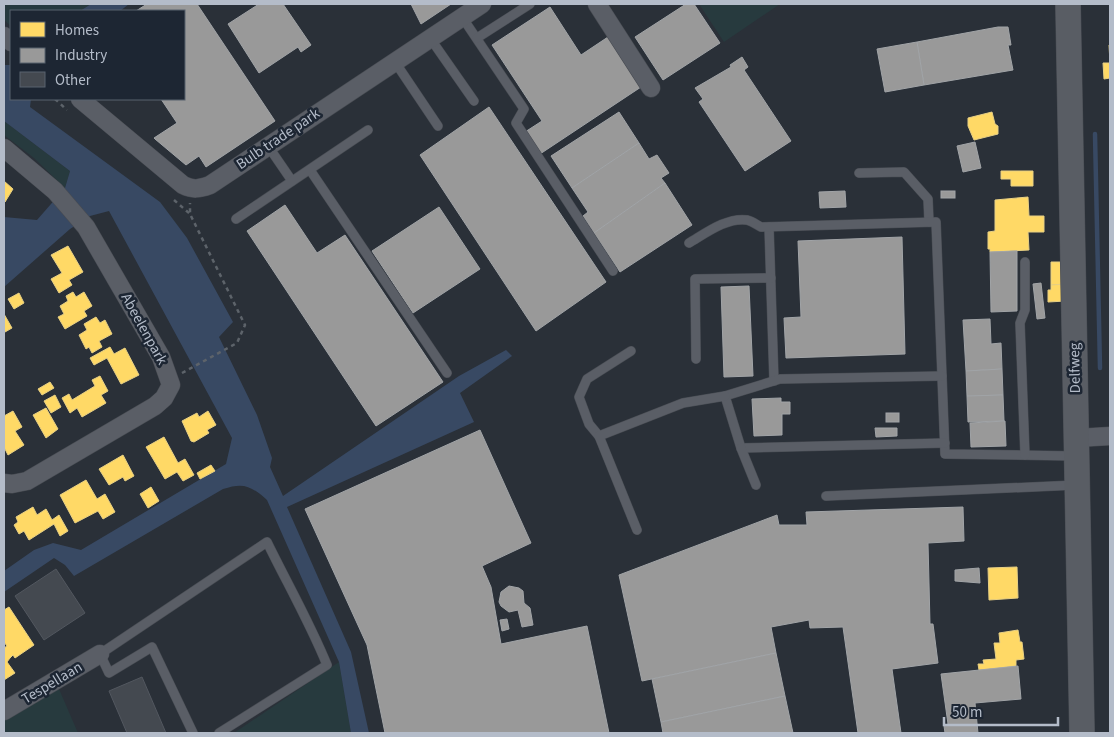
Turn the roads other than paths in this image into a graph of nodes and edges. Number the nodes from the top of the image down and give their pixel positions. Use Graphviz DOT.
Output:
graph roads {
  1 [pos="482,4"];
  2 [pos="530,4"];
  3 [pos="597,4"];
  4 [pos="1068,4"];
  5 [pos="462,17"];
  6 [pos="430,38"];
  7 [pos="477,38"];
  8 [pos="395,62"];
  9 [pos="651,88"];
  10 [pos="81,100"];
  11 [pos="474,101"];
  12 [pos="438,126"];
  13 [pos="368,130"];
  14 [pos="268,146"];
  15 [pos="4,148"];
  16 [pos="310,170"];
  17 [pos="859,174"];
  18 [pos="292,181"];
  19 [pos="236,219"];
  20 [pos="929,222"];
  21 [pos="769,227"];
  22 [pos="689,243"];
  23 [pos="1025,262"];
  24 [pos="613,271"];
  25 [pos="771,278"];
  26 [pos="631,351"];
  27 [pos="696,359"];
  28 [pos="447,373"];
  29 [pos="942,376"];
  30 [pos="774,381"];
  31 [pos="725,396"];
  32 [pos="599,436"];
  33 [pos="1110,436"];
  34 [pos="945,443"];
  35 [pos="1077,447"];
  36 [pos="741,448"];
  37 [pos="1025,455"];
  38 [pos="4,483"];
  39 [pos="756,485"];
  40 [pos="1078,485"];
  41 [pos="826,496"];
  42 [pos="637,530"];
  43 [pos="100,654"];
  44 [pos="4,711"];
  45 [pos="193,733"];
  46 [pos="219,733"];
  47 [pos="1082,733"];
  1 -- 5 [label="street, Bulb trade park"];
  2 -- 7 [label="lane"];
  3 -- 9 [label="street"];
  4 -- 35 [label="main road, Delfweg"];
  5 -- 6 [label="street, Bulb trade park"];
  5 -- 7 [label="lane"];
  6 -- 8 [label="street, Bulb trade park"];
  6 -- 11 [label="lane"];
  7 -- 24 [label="lane"];
  8 -- 12 [label="lane"];
  8 -- 14 [label="street, Bulb trade park"];
  10 -- 14 [label="street, Bulb trade park"];
  13 -- 16 [label="lane"];
  14 -- 18 [label="lane"];
  15 -- 38 [label="street, Abeelenpark"];
  16 -- 18 [label="lane"];
  16 -- 28 [label="lane"];
  17 -- 20 [label="lane"];
  18 -- 19 [label="lane"];
  20 -- 21 [label="lane"];
  20 -- 29 [label="lane"];
  21 -- 22 [label="lane"];
  21 -- 25 [label="lane"];
  23 -- 37 [label="lane"];
  25 -- 27 [label="lane"];
  25 -- 30 [label="lane"];
  26 -- 32 [label="lane"];
  29 -- 30 [label="lane"];
  29 -- 34 [label="lane"];
  30 -- 31 [label="lane"];
  31 -- 32 [label="lane"];
  31 -- 36 [label="lane"];
  32 -- 42 [label="lane"];
  33 -- 35 [label="street"];
  34 -- 36 [label="lane"];
  34 -- 37 [label="lane"];
  35 -- 37 [label="lane"];
  35 -- 40 [label="main road, Delfweg"];
  36 -- 39 [label="lane"];
  40 -- 41 [label="lane"];
  40 -- 47 [label="main road, Delfweg"];
  43 -- 44 [label="street, Tespellaan"];
  43 -- 45 [label="lane"];
  43 -- 46 [label="lane"];
}
